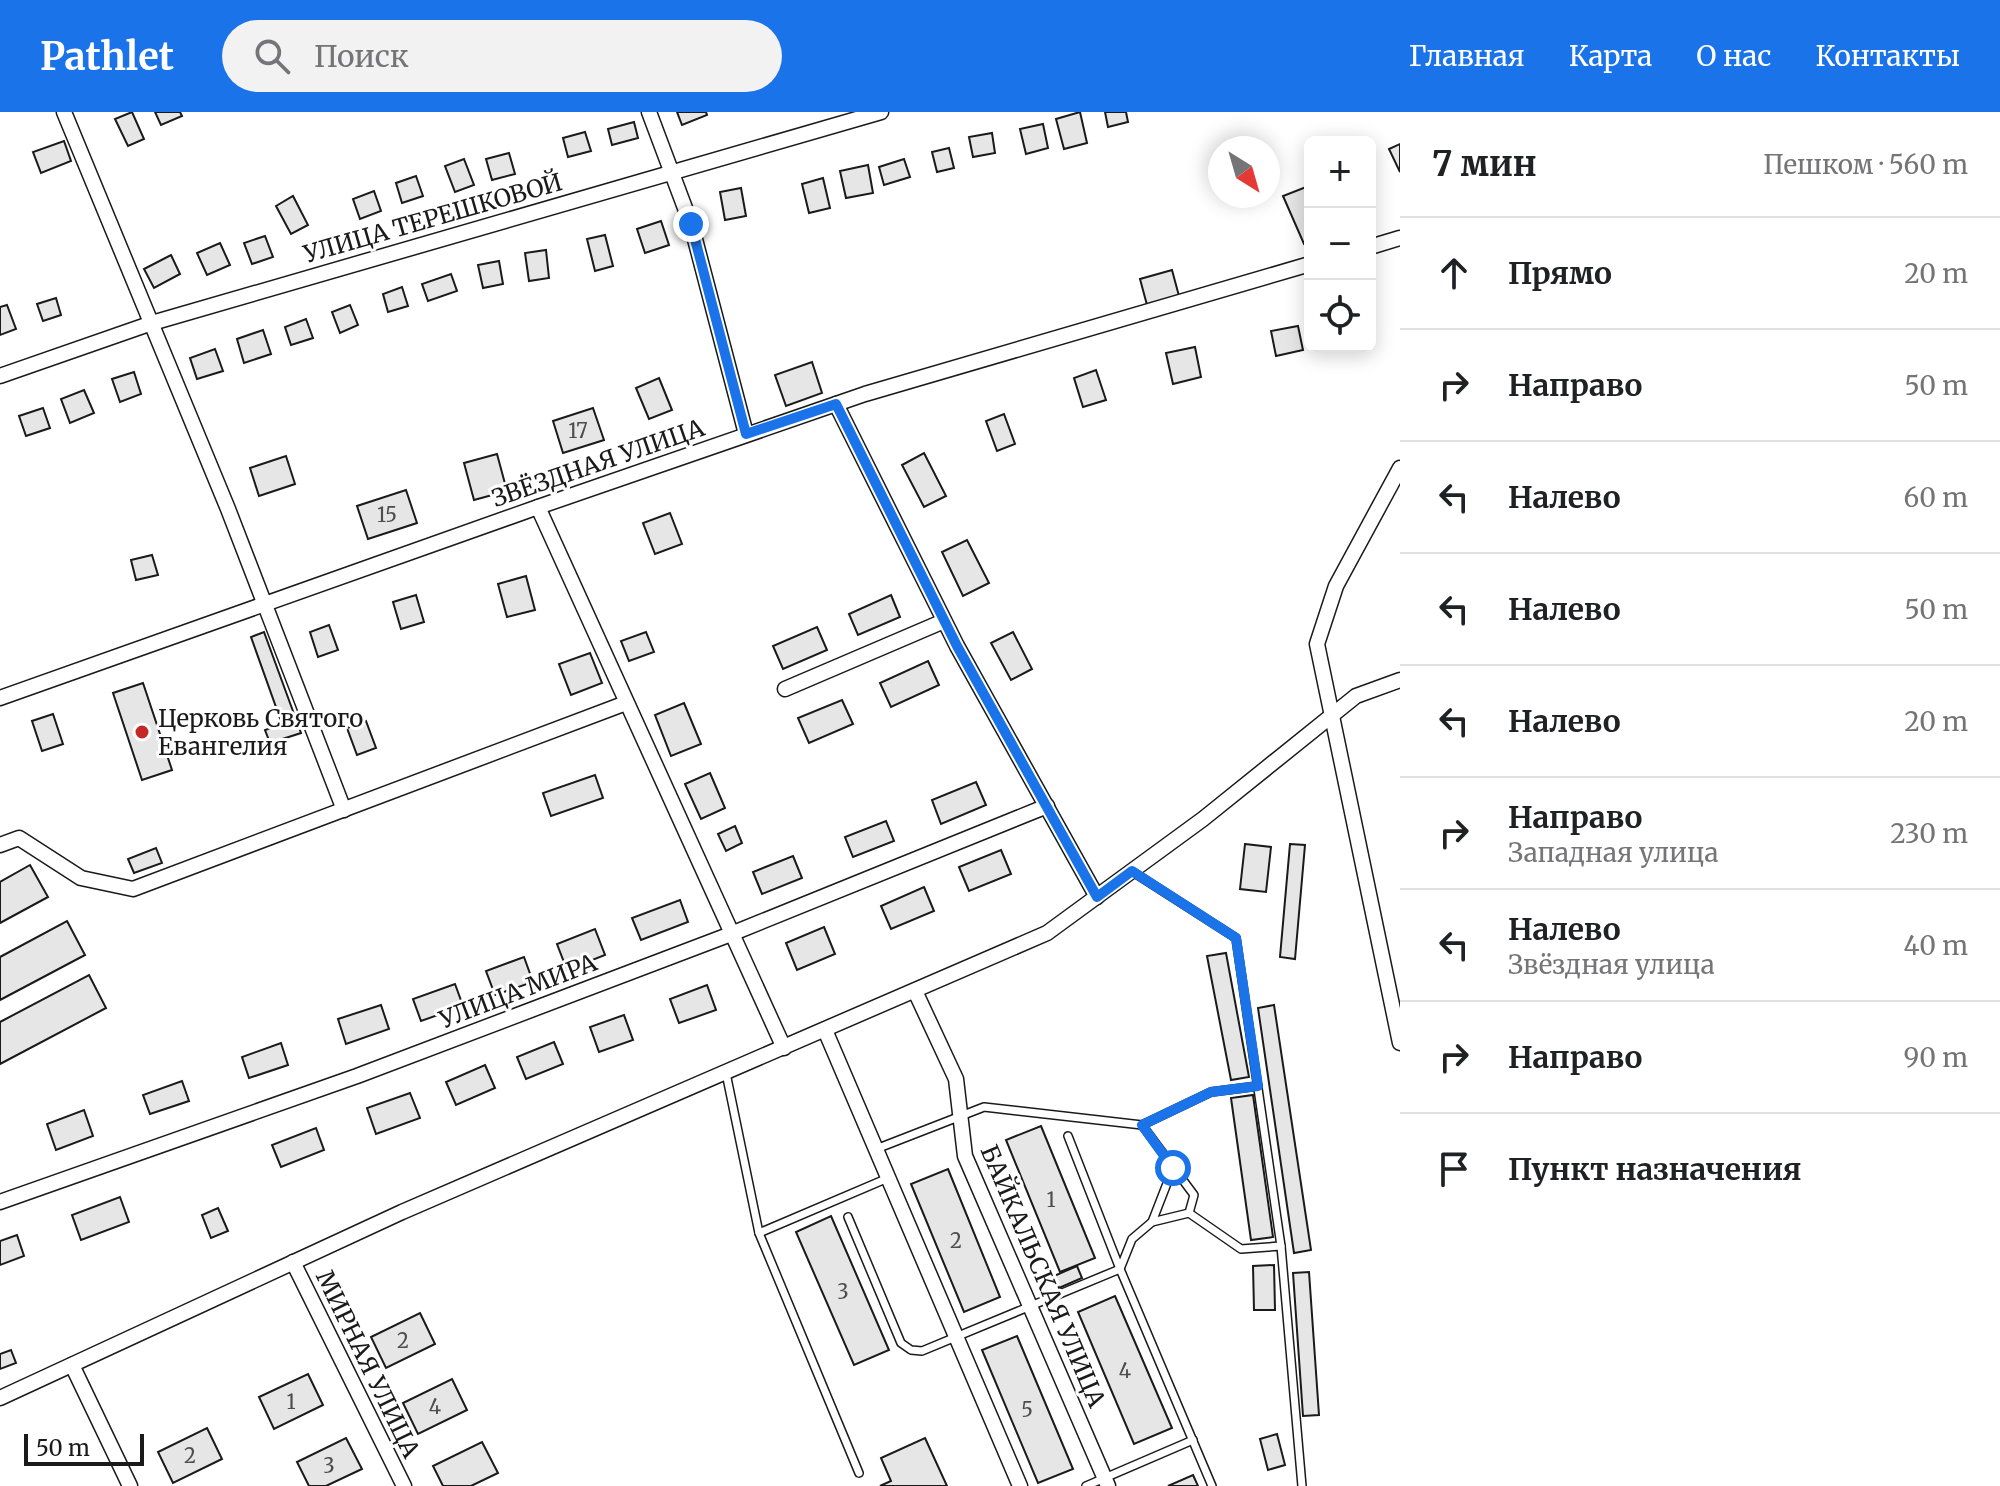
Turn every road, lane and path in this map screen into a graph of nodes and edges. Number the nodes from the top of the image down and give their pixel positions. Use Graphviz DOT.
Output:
graph roads {
  1 [pos="64,112"];
  2 [pos="649,112"];
  3 [pos="881,112"];
  4 [pos="671,171"];
  5 [pos="1400,238"];
  6 [pos="1376,245"];
  7 [pos="1304,266"];
  8 [pos="152,323"];
  9 [pos="0,376"];
  10 [pos="836,404"];
  11 [pos="746,434"];
  12 [pos="1400,468"];
  13 [pos="538,507"];
  14 [pos="265,605"];
  15 [pos="944,621"];
  16 [pos="1400,680"];
  17 [pos="785,689"];
  18 [pos="0,698"];
  19 [pos="626,703"];
  20 [pos="1331,716"];
  21 [pos="1047,806"];
  22 [pos="344,810"];
  23 [pos="0,845"];
  24 [pos="1132,871"];
  25 [pos="1097,897"];
  26 [pos="731,934"];
  27 [pos="915,991"];
  28 [pos="825,1030"];
  29 [pos="1400,1043"];
  30 [pos="784,1048"];
  31 [pos="726,1073"];
  32 [pos="1258,1086"];
  33 [pos="960,1116"];
  34 [pos="1142,1125"];
  35 [pos="1068,1136"];
  36 [pos="875,1149"];
  37 [pos="1173,1168"];
  38 [pos="888,1178"];
  39 [pos="0,1202"];
  40 [pos="1189,1213"];
  41 [pos="848,1217"];
  42 [pos="1152,1222"];
  43 [pos="759,1233"];
  44 [pos="1281,1246"];
  45 [pos="293,1262"];
  46 [pos="1120,1269"];
  47 [pos="1029,1305"];
  48 [pos="956,1337"];
  49 [pos="72,1365"];
  50 [pos="0,1398"];
  51 [pos="1193,1440"];
  52 [pos="859,1473"];
  53 [pos="1107,1482"];
  54 [pos="130,1486"];
  55 [pos="404,1486"];
  56 [pos="1020,1486"];
  57 [pos="1086,1486"];
  58 [pos="1212,1486"];
  59 [pos="1302,1486"];
  1 -- 8 [label="street"];
  2 -- 4 [label="street"];
  3 -- 4 [label="street, УЛИЦА ТЕРЕШКОВОЙ"];
  4 -- 8 [label="street, УЛИЦА ТЕРЕШКОВОЙ"];
  4 -- 11 [label="street"];
  5 -- 6 [label="street"];
  7 -- 10 [label="street, ЗВЁЗДНАЯ УЛИЦА"];
  8 -- 9 [label="street, УЛИЦА ТЕРЕШКОВОЙ"];
  8 -- 14 [label="street"];
  10 -- 11 [label="street, ЗВЁЗДНАЯ УЛИЦА"];
  10 -- 15 [label="street"];
  11 -- 13 [label="street, ЗВЁЗДНАЯ УЛИЦА"];
  12 -- 20 [label="street"];
  13 -- 14 [label="street, ЗВЁЗДНАЯ УЛИЦА"];
  13 -- 19 [label="street"];
  14 -- 18 [label="street, ЗВЁЗДНАЯ УЛИЦА"];
  14 -- 22 [label="street"];
  15 -- 17 [label="street"];
  15 -- 21 [label="street"];
  16 -- 20 [label="street"];
  19 -- 22 [label="street"];
  19 -- 26 [label="street"];
  20 -- 24 [label="street"];
  20 -- 29 [label="street"];
  21 -- 25 [label="street"];
  21 -- 26 [label="street, УЛИЦА МИРА"];
  22 -- 23 [label="street"];
  24 -- 25 [label="street"];
  24 -- 32 [label="lane"];
  25 -- 27 [label="street"];
  26 -- 30 [label="street"];
  26 -- 39 [label="street, УЛИЦА МИРА"];
  27 -- 28 [label="street"];
  27 -- 33 [label="street, БАЙКАЛЬСКАЯ УЛИЦА"];
  28 -- 30 [label="street"];
  28 -- 36 [label="street"];
  30 -- 31 [label="street"];
  31 -- 43 [label="lane"];
  31 -- 45 [label="street"];
  32 -- 34 [label="lane"];
  32 -- 44 [label="lane"];
  33 -- 34 [label="lane"];
  33 -- 36 [label="lane"];
  33 -- 47 [label="street, БАЙКАЛЬСКАЯ УЛИЦА"];
  34 -- 37 [label="lane"];
  35 -- 46 [label="lane"];
  36 -- 38 [label="street"];
  37 -- 40 [label="lane"];
  37 -- 42 [label="lane"];
  38 -- 43 [label="lane"];
  38 -- 48 [label="street"];
  40 -- 42 [label="lane"];
  40 -- 44 [label="lane"];
  41 -- 48 [label="lane"];
  42 -- 46 [label="lane"];
  43 -- 52 [label="lane"];
  44 -- 59 [label="lane"];
  45 -- 49 [label="street"];
  45 -- 55 [label="street, МИРНАЯ УЛИЦА"];
  46 -- 47 [label="lane"];
  46 -- 51 [label="lane"];
  47 -- 48 [label="lane"];
  47 -- 53 [label="street, БАЙКАЛЬСКАЯ УЛИЦА"];
  48 -- 56 [label="street"];
  49 -- 50 [label="street"];
  49 -- 54 [label="street"];
  51 -- 53 [label="lane"];
  51 -- 58 [label="lane"];
  53 -- 57 [label="lane"];
}
